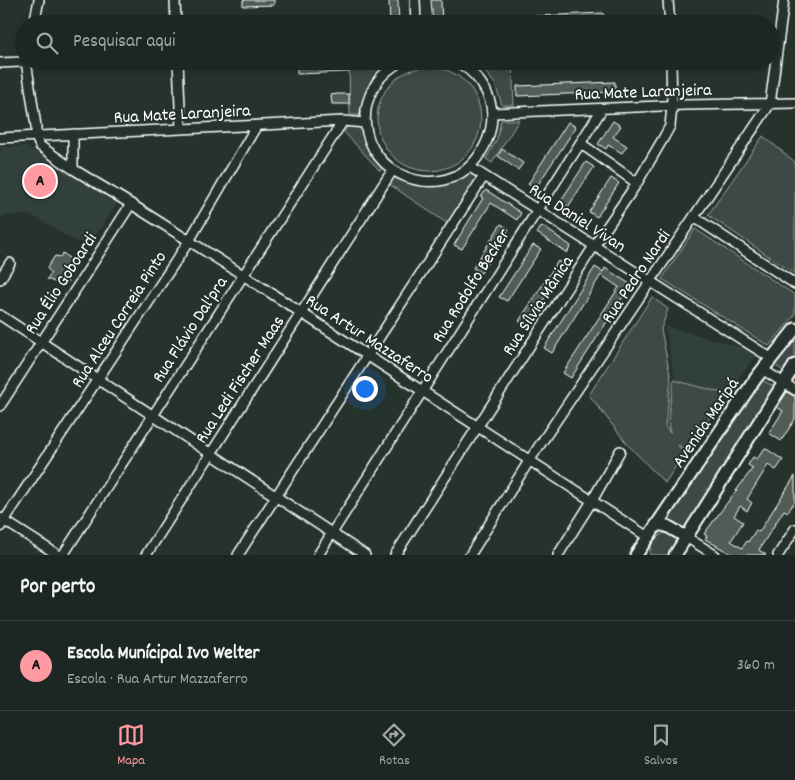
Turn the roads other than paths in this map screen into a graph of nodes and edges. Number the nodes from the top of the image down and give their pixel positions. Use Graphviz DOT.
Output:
graph roads {
  1 [pos="39,0"];
  2 [pos="175,0"];
  3 [pos="415,0"];
  4 [pos="668,0"];
  5 [pos="784,0"];
  6 [pos="36,15"];
  7 [pos="176,15"];
  8 [pos="416,15"];
  9 [pos="669,15"];
  10 [pos="780,30"];
  11 [pos="15,62"];
  12 [pos="0,63"];
  13 [pos="27,70"];
  14 [pos="178,70"];
  15 [pos="389,70"];
  16 [pos="469,70"];
  17 [pos="671,70"];
  18 [pos="775,70"];
  19 [pos="795,103"];
  20 [pos="770,104"];
  21 [pos="672,107"];
  22 [pos="602,108"];
  23 [pos="492,114"];
  24 [pos="343,121"];
  25 [pos="365,123"];
  26 [pos="257,125"];
  27 [pos="181,129"];
  28 [pos="72,134"];
  29 [pos="36,136"];
  30 [pos="0,138"];
  31 [pos="580,144"];
  32 [pos="470,167"];
  33 [pos="73,169"];
  34 [pos="392,171"];
  35 [pos="484,176"];
  36 [pos="637,183"];
  37 [pos="131,204"];
  38 [pos="537,210"];
  39 [pos="694,217"];
  40 [pos="189,241"];
  41 [pos="594,246"];
  42 [pos="10,262"];
  43 [pos="243,275"];
  44 [pos="0,279"];
  45 [pos="650,282"];
  46 [pos="795,284"];
  47 [pos="301,313"];
  48 [pos="0,315"];
  49 [pos="795,329"];
  50 [pos="41,343"];
  51 [pos="367,356"];
  52 [pos="771,358"];
  53 [pos="795,365"];
  54 [pos="762,369"];
  55 [pos="97,380"];
  56 [pos="784,383"];
  57 [pos="795,390"];
  58 [pos="422,392"];
  59 [pos="0,406"];
  60 [pos="153,415"];
  61 [pos="477,427"];
  62 [pos="620,451"];
  63 [pos="211,454"];
  64 [pos="530,461"];
  65 [pos="276,497"];
  66 [pos="592,501"];
  67 [pos="1,522"];
  68 [pos="657,524"];
  69 [pos="795,529"];
  70 [pos="332,533"];
  71 [pos="686,537"];
  72 [pos="646,540"];
  73 [pos="58,555"];
  74 [pos="63,555"];
  75 [pos="146,555"];
  76 [pos="238,555"];
  77 [pos="318,555"];
  78 [pos="364,555"];
  79 [pos="395,555"];
  80 [pos="470,555"];
  81 [pos="558,555"];
  82 [pos="636,555"];
  83 [pos="646,555"];
  84 [pos="675,555"];
  85 [pos="715,555"];
  86 [pos="778,555"];
  1 -- 6 [label="street"];
  2 -- 7 [label="street"];
  3 -- 8 [label="street"];
  4 -- 9 [label="street"];
  5 -- 10 [label="street, Rua Pedro Nardi"];
  11 -- 12 [label="street"];
  13 -- 29 [label="street"];
  14 -- 27 [label="street"];
  15 -- 25 [label="street"];
  16 -- 23 [label="street"];
  17 -- 21 [label="street, Rua Sílvia Mânica"];
  18 -- 20 [label="street, Rua Pedro Nardi"];
  19 -- 20 [label="street, Rua Mate Laranjeira"];
  20 -- 21 [label="street, Rua Mate Laranjeira"];
  20 -- 39 [label="street, Rua Pedro Nardi"];
  21 -- 22 [label="street, Rua Mate Laranjeira"];
  21 -- 36 [label="street, Rua Sílvia Mânica"];
  22 -- 23 [label="street, Rua Mate Laranjeira"];
  22 -- 31 [label="street, Rua Rodolfo Becker"];
  23 -- 32 [label="street"];
  24 -- 25 [label="street, Rua Mate Laranjeira"];
  24 -- 26 [label="street, Rua Mate Laranjeira"];
  24 -- 43 [label="street, Rua Flávio Dal'pra"];
  25 -- 34 [label="street"];
  26 -- 27 [label="street, Rua Mate Laranjeira"];
  26 -- 40 [label="street, Rua Alceu Correia Pinto"];
  27 -- 28 [label="street, Rua Mate Laranjeira"];
  28 -- 29 [label="street, Rua Mate Laranjeira"];
  28 -- 33 [label="street"];
  29 -- 30 [label="street, Rua Mate Laranjeira"];
  29 -- 33 [label="street, Rua Artur Mazzaferro"];
  31 -- 36 [label="street"];
  31 -- 38 [label="street, Rua Rodolfo Becker"];
  32 -- 34 [label="street"];
  32 -- 35 [label="street, Rua Daniel Vivan"];
  33 -- 37 [label="street, Rua Artur Mazzaferro"];
  34 -- 47 [label="street, Rua Ledi Fischer Maas"];
  35 -- 38 [label="street, Rua Daniel Vivan"];
  35 -- 51 [label="street"];
  36 -- 41 [label="street, Rua Sílvia Mânica"];
  37 -- 40 [label="street, Rua Artur Mazzaferro"];
  37 -- 50 [label="street, Rua Élio Goboardi"];
  38 -- 41 [label="street, Rua Daniel Vivan"];
  38 -- 58 [label="street, Rua Rodolfo Becker"];
  39 -- 45 [label="street, Rua Pedro Nardi"];
  39 -- 46 [label="street"];
  40 -- 43 [label="street, Rua Artur Mazzaferro"];
  40 -- 55 [label="street, Rua Alceu Correia Pinto"];
  41 -- 45 [label="street, Rua Daniel Vivan"];
  41 -- 61 [label="street, Rua Sílvia Mânica"];
  42 -- 44 [label="street"];
  43 -- 47 [label="street, Rua Artur Mazzaferro"];
  43 -- 60 [label="street, Rua Flávio Dal'pra"];
  45 -- 52 [label="street, Rua Daniel Vivan"];
  45 -- 64 [label="street, Rua Pedro Nardi"];
  47 -- 51 [label="street, Rua Artur Mazzaferro"];
  47 -- 63 [label="street, Rua Ledi Fischer Maas"];
  48 -- 50 [label="street"];
  49 -- 52 [label="main road, Avenida Maripá"];
  50 -- 55 [label="street"];
  50 -- 59 [label="street, Rua Élio Goboardi"];
  51 -- 58 [label="street, Rua Artur Mazzaferro"];
  51 -- 65 [label="street"];
  52 -- 54 [label="main road, Avenida Maripá"];
  53 -- 56 [label="main road"];
  54 -- 56 [label="street"];
  54 -- 68 [label="main road, Avenida Maripá"];
  55 -- 60 [label="street"];
  55 -- 67 [label="street, Rua Alceu Correia Pinto"];
  56 -- 57 [label="street"];
  56 -- 71 [label="main road"];
  58 -- 61 [label="street, Rua Artur Mazzaferro"];
  58 -- 70 [label="street, Rua Rodolfo Becker"];
  60 -- 63 [label="street"];
  60 -- 74 [label="street, Rua Flávio Dal'pra"];
  61 -- 64 [label="street, Rua Artur Mazzaferro"];
  61 -- 79 [label="street, Rua Sílvia Mânica"];
  62 -- 66 [label="street"];
  63 -- 65 [label="street"];
  63 -- 75 [label="street, Rua Ledi Fischer Maas"];
  64 -- 66 [label="street, Rua Artur Mazzaferro"];
  64 -- 80 [label="street, Rua Pedro Nardi"];
  65 -- 70 [label="street"];
  65 -- 76 [label="street"];
  66 -- 72 [label="street, Rua Artur Mazzaferro"];
  66 -- 81 [label="street"];
  67 -- 73 [label="street"];
  68 -- 71 [label="main road"];
  68 -- 72 [label="main road, Avenida Maripá"];
  69 -- 86 [label="street"];
  70 -- 77 [label="street, Rua Rodolfo Becker"];
  70 -- 78 [label="street"];
  71 -- 84 [label="main road"];
  71 -- 85 [label="street"];
  72 -- 82 [label="main road, Avenida Maripá"];
  72 -- 83 [label="main road"];
}
